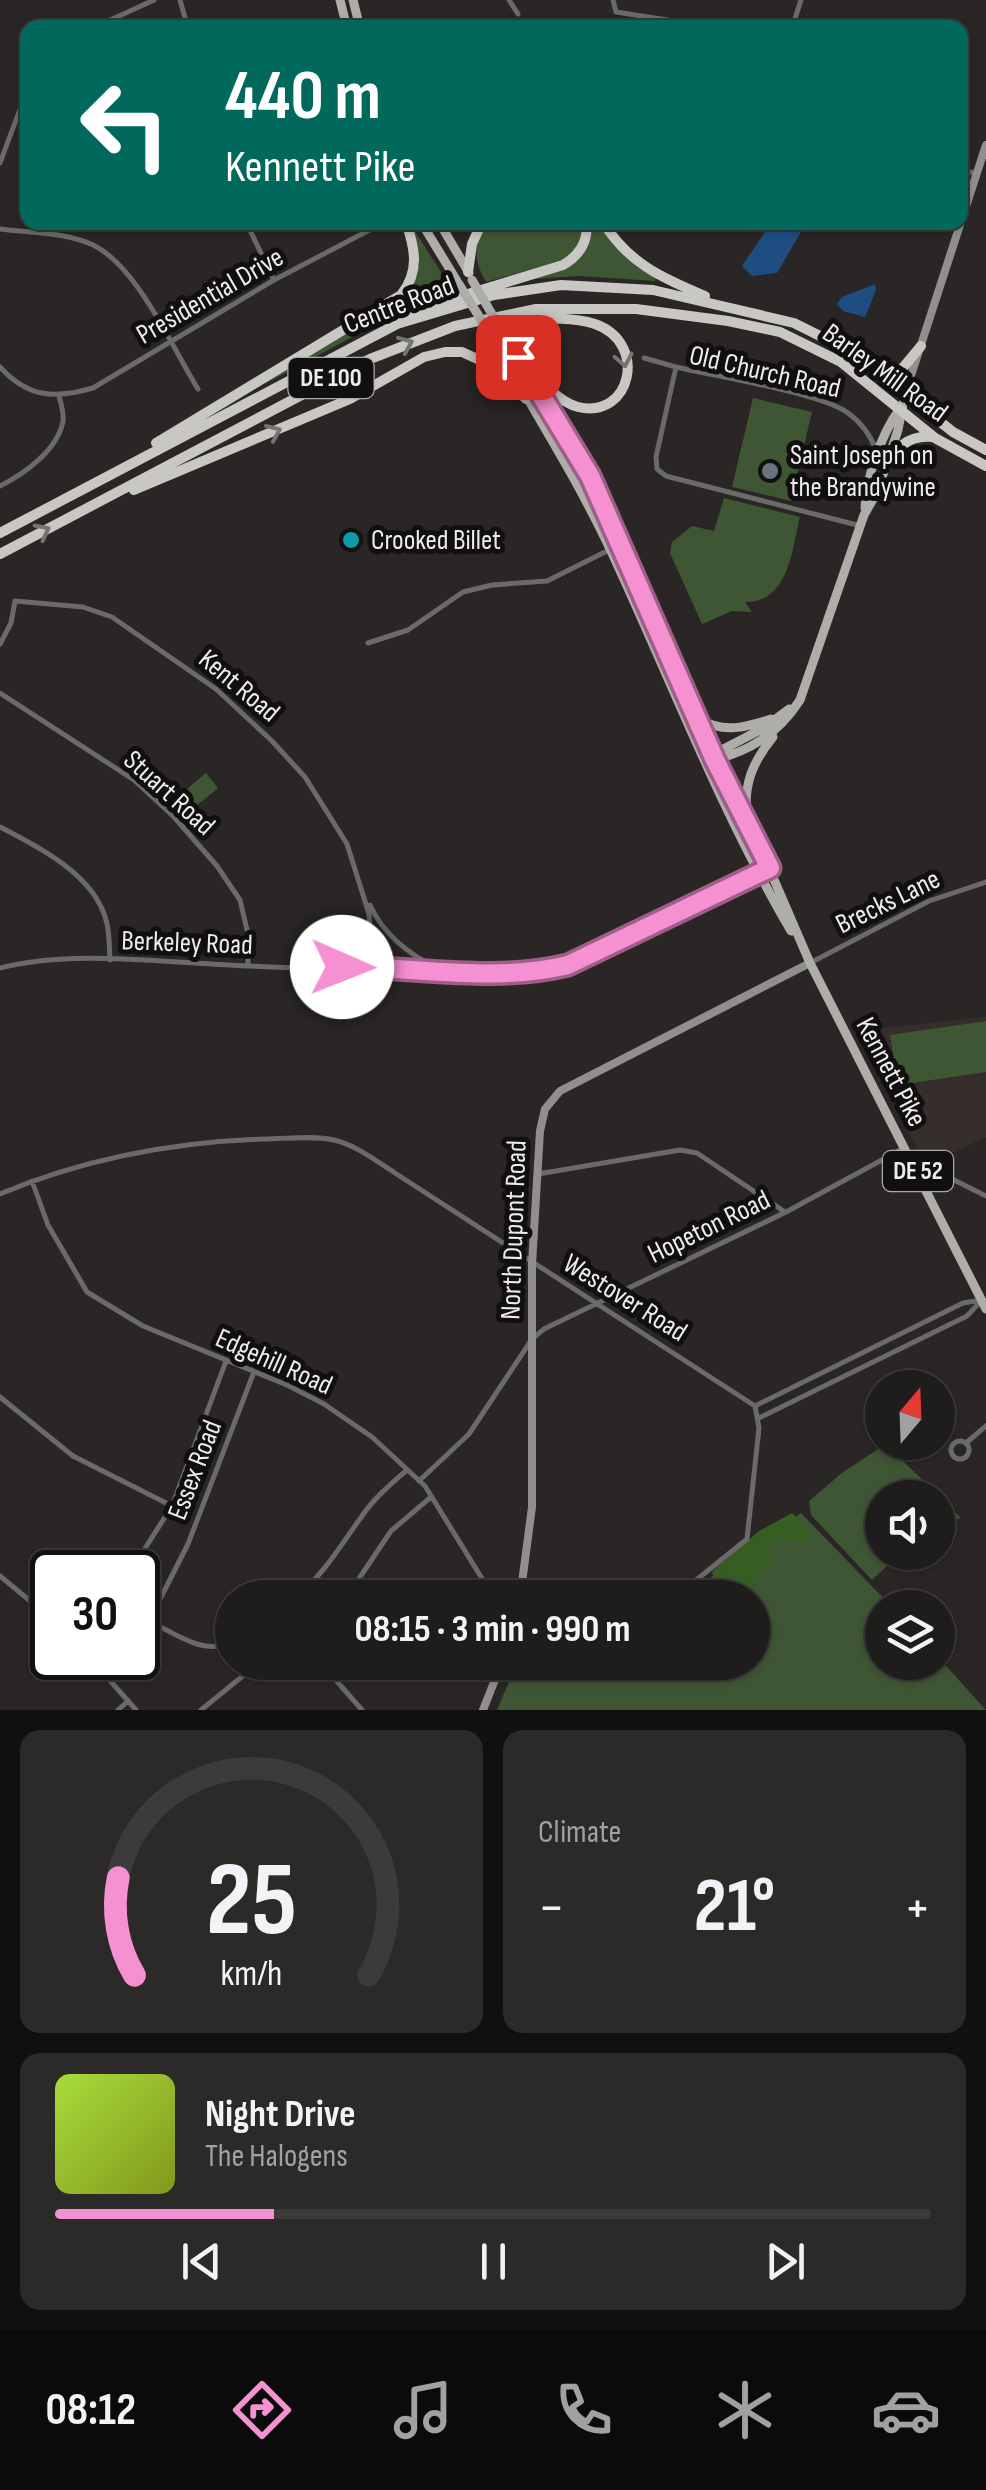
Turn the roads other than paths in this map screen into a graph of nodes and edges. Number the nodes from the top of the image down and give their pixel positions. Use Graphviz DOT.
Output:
graph roads {
  1 [pos="154,0"];
  2 [pos="508,0"];
  3 [pos="613,0"];
  4 [pos="518,14"];
  5 [pos="110,20"];
  6 [pos="668,20"];
  7 [pos="20,109"];
  8 [pos="986,145"];
  9 [pos="0,163"];
  10 [pos="968,172"];
  11 [pos="976,174"];
  12 [pos="968,199"];
  13 [pos="0,229"];
  14 [pos="250,230"];
  15 [pos="369,230"];
  16 [pos="408,230"];
  17 [pos="426,230"];
  18 [pos="443,230"];
  19 [pos="478,230"];
  20 [pos="587,230"];
  21 [pos="608,230"];
  22 [pos="958,230"];
  23 [pos="470,276"];
  24 [pos="274,280"];
  25 [pos="730,305"];
  26 [pos="694,316"];
  27 [pos="474,321"];
  28 [pos="794,323"];
  29 [pos="169,342"];
  30 [pos="921,346"];
  31 [pos="335,354"];
  32 [pos="518,357"];
  33 [pos="644,358"];
  34 [pos="0,367"];
  35 [pos="676,367"];
  36 [pos="878,372"];
  37 [pos="198,389"];
  38 [pos="905,394"];
  39 [pos="59,396"];
  40 [pos="526,399"];
  41 [pos="900,408"];
  42 [pos="935,438"];
  43 [pos="986,450"];
  44 [pos="986,466"];
  45 [pos="879,471"];
  46 [pos="0,486"];
  47 [pos="45,509"];
  48 [pos="86,509"];
  49 [pos="863,520"];
  50 [pos="0,533"];
  51 [pos="620,544"];
  52 [pos="610,549"];
  53 [pos="0,554"];
  54 [pos="368,643"];
  55 [pos="0,644"];
  56 [pos="0,693"];
  57 [pos="697,717"];
  58 [pos="783,718"];
  59 [pos="713,757"];
  60 [pos="703,762"];
  61 [pos="0,827"];
  62 [pos="749,832"];
  63 [pos="770,868"];
  64 [pos="757,874"];
  65 [pos="986,882"];
  66 [pos="364,893"];
  67 [pos="110,960"];
  68 [pos="810,963"];
  69 [pos="248,966"];
  70 [pos="372,967"];
  71 [pos="0,968"];
  72 [pos="444,972"];
  73 [pos="906,1147"];
  74 [pos="538,1174"];
  75 [pos="32,1181"];
  76 [pos="925,1186"];
  77 [pos="0,1194"];
  78 [pos="986,1196"];
  79 [pos="786,1212"];
  80 [pos="532,1264"];
  81 [pos="599,1304"];
  82 [pos="984,1304"];
  83 [pos="532,1338"];
  84 [pos="226,1362"];
  85 [pos="254,1372"];
  86 [pos="0,1397"];
  87 [pos="755,1406"];
  88 [pos="759,1418"];
  89 [pos="986,1426"];
  90 [pos="966,1443"];
  91 [pos="407,1470"];
  92 [pos="419,1480"];
  93 [pos="432,1496"];
  94 [pos="172,1506"];
  95 [pos="144,1550"];
  96 [pos="0,1576"];
  97 [pos="314,1580"];
  98 [pos="358,1580"];
  99 [pos="483,1580"];
  100 [pos="522,1580"];
  101 [pos="696,1580"];
  102 [pos="160,1599"];
  103 [pos="30,1601"];
  104 [pos="160,1626"];
  105 [pos="215,1647"];
  106 [pos="110,1680"];
  107 [pos="238,1680"];
  108 [pos="336,1680"];
  109 [pos="495,1680"];
  110 [pos="128,1701"];
  111 [pos="118,1710"];
  112 [pos="136,1710"];
  113 [pos="201,1710"];
  114 [pos="362,1710"];
  115 [pos="483,1710"];
  1 -- 5 [label="street"];
  2 -- 4 [label="street"];
  3 -- 6 [label="street"];
  7 -- 9 [label="street"];
  8 -- 11 [label="main road"];
  10 -- 11 [label="street"];
  11 -- 12 [label="main road"];
  13 -- 29 [label="street"];
  14 -- 24 [label="street"];
  15 -- 24 [label="street, Presidential Drive"];
  16 -- 47 [label="highway"];
  17 -- 40 [label="main road, Kennett Pike / DE 52, bridge"];
  18 -- 23 [label="main road, Kennett Pike / DE 52"];
  19 -- 23 [label="highway"];
  20 -- 31 [label="highway"];
  21 -- 25 [label="highway"];
  22 -- 30 [label="main road"];
  23 -- 32 [label="main road, Kennett Pike / DE 52, bridge"];
  24 -- 29 [label="street, Presidential Drive"];
  25 -- 28 [label="highway, Centre Road / DE 100"];
  25 -- 31 [label="highway, Centre Road / DE 100"];
  26 -- 27 [label="highway, Centre Road / DE 100"];
  26 -- 41 [label="highway, Barley Mill Road / DE 100"];
  27 -- 32 [label="highway, one-way"];
  48 -- 27 [label="highway, Centre Road / DE 100, one-way"];
  28 -- 36 [label="highway, Barley Mill Road / DE 100"];
  29 -- 37 [label="street"];
  29 -- 39 [label="street, Presidential Drive"];
  30 -- 36 [label="highway"];
  30 -- 38 [label="main road"];
  31 -- 47 [label="highway, Centre Road / DE 100"];
  32 -- 51 [label="main road, Kennett Pike / DE 52"];
  33 -- 35 [label="street"];
  34 -- 39 [label="street"];
  35 -- 45 [label="street, Old Church Road"];
  35 -- 49 [label="street, Old Church Road"];
  36 -- 38 [label="highway, Barley Mill Road"];
  38 -- 41 [label="main road"];
  38 -- 43 [label="highway, Barley Mill Road"];
  39 -- 46 [label="street"];
  48 -- 40 [label="highway, one-way"];
  40 -- 52 [label="main road, Kennett Pike / DE 52"];
  41 -- 42 [label="highway, Barley Mill Road"];
  41 -- 45 [label="main road"];
  42 -- 44 [label="highway, Barley Mill Road"];
  42 -- 45 [label="highway"];
  45 -- 49 [label="main road"];
  47 -- 50 [label="highway, Centre Road / DE 100"];
  53 -- 48 [label="highway, Centre Road / DE 100, one-way"];
  49 -- 58 [label="main road"];
  51 -- 52 [label="street"];
  51 -- 57 [label="main road, Kennett Pike / DE 52"];
  52 -- 54 [label="street"];
  52 -- 60 [label="main road, Kennett Pike / DE 52"];
  55 -- 66 [label="street, Kent Road"];
  56 -- 69 [label="street, Stuart Road"];
  57 -- 58 [label="main road"];
  57 -- 59 [label="main road, Kennett Pike / DE 52"];
  58 -- 59 [label="main road"];
  58 -- 62 [label="main road"];
  59 -- 60 [label="main road"];
  59 -- 62 [label="main road, Kennett Pike / DE 52"];
  60 -- 64 [label="main road, Kennett Pike / DE 52"];
  61 -- 67 [label="street"];
  62 -- 63 [label="main road, Kennett Pike / DE 52"];
  63 -- 64 [label="street, Berkeley Road"];
  63 -- 68 [label="main road, Kennett Pike / DE 52"];
  64 -- 68 [label="main road, Kennett Pike / DE 52"];
  64 -- 72 [label="street, Berkeley Road"];
  65 -- 68 [label="street, Brecks Lane"];
  66 -- 70 [label="street, Kent Road"];
  66 -- 72 [label="street, Kent Road"];
  67 -- 69 [label="street, Berkeley Road"];
  67 -- 71 [label="street, Berkeley Road"];
  68 -- 73 [label="main road, Kennett Pike / DE 52"];
  68 -- 74 [label="main road, North Dupont Road"];
  69 -- 70 [label="street, Berkeley Road"];
  70 -- 72 [label="street, Berkeley Road"];
  73 -- 76 [label="main road, Kennett Pike / DE 52"];
  73 -- 79 [label="street, Hopeton Road"];
  74 -- 79 [label="street"];
  74 -- 80 [label="main road, North Dupont Road"];
  75 -- 77 [label="street, Westover Road"];
  75 -- 80 [label="street, Westover Road"];
  75 -- 84 [label="street, Edgehill Road"];
  76 -- 78 [label="street"];
  76 -- 82 [label="main road, Kennett Pike / DE 52"];
  79 -- 81 [label="street, Hopeton Road"];
  80 -- 81 [label="street, Westover Road"];
  80 -- 83 [label="main road, North Dupont Road"];
  81 -- 83 [label="street, Hopeton Road"];
  81 -- 87 [label="street, Westover Road"];
  82 -- 87 [label="street"];
  82 -- 88 [label="street"];
  83 -- 92 [label="street, Hopeton Road"];
  83 -- 100 [label="main road, North Dupont Road"];
  84 -- 85 [label="street, Edgehill Road"];
  84 -- 94 [label="street, Essex Road"];
  85 -- 91 [label="street, Edgehill Road"];
  85 -- 102 [label="street, Essex Road"];
  86 -- 94 [label="street"];
  87 -- 88 [label="street"];
  88 -- 101 [label="street"];
  89 -- 90 [label="street"];
  91 -- 92 [label="street, Edgehill Road"];
  91 -- 97 [label="street"];
  92 -- 93 [label="street, Edgehill Road"];
  93 -- 98 [label="street"];
  93 -- 99 [label="street, Edgehill Road"];
  94 -- 95 [label="street, Essex Road"];
  96 -- 103 [label="street"];
  104 -- 105 [label="street"];
  106 -- 110 [label="street"];
  107 -- 113 [label="street"];
  108 -- 114 [label="street"];
  109 -- 115 [label="main road"];
  110 -- 111 [label="street"];
  110 -- 112 [label="street"];
}
